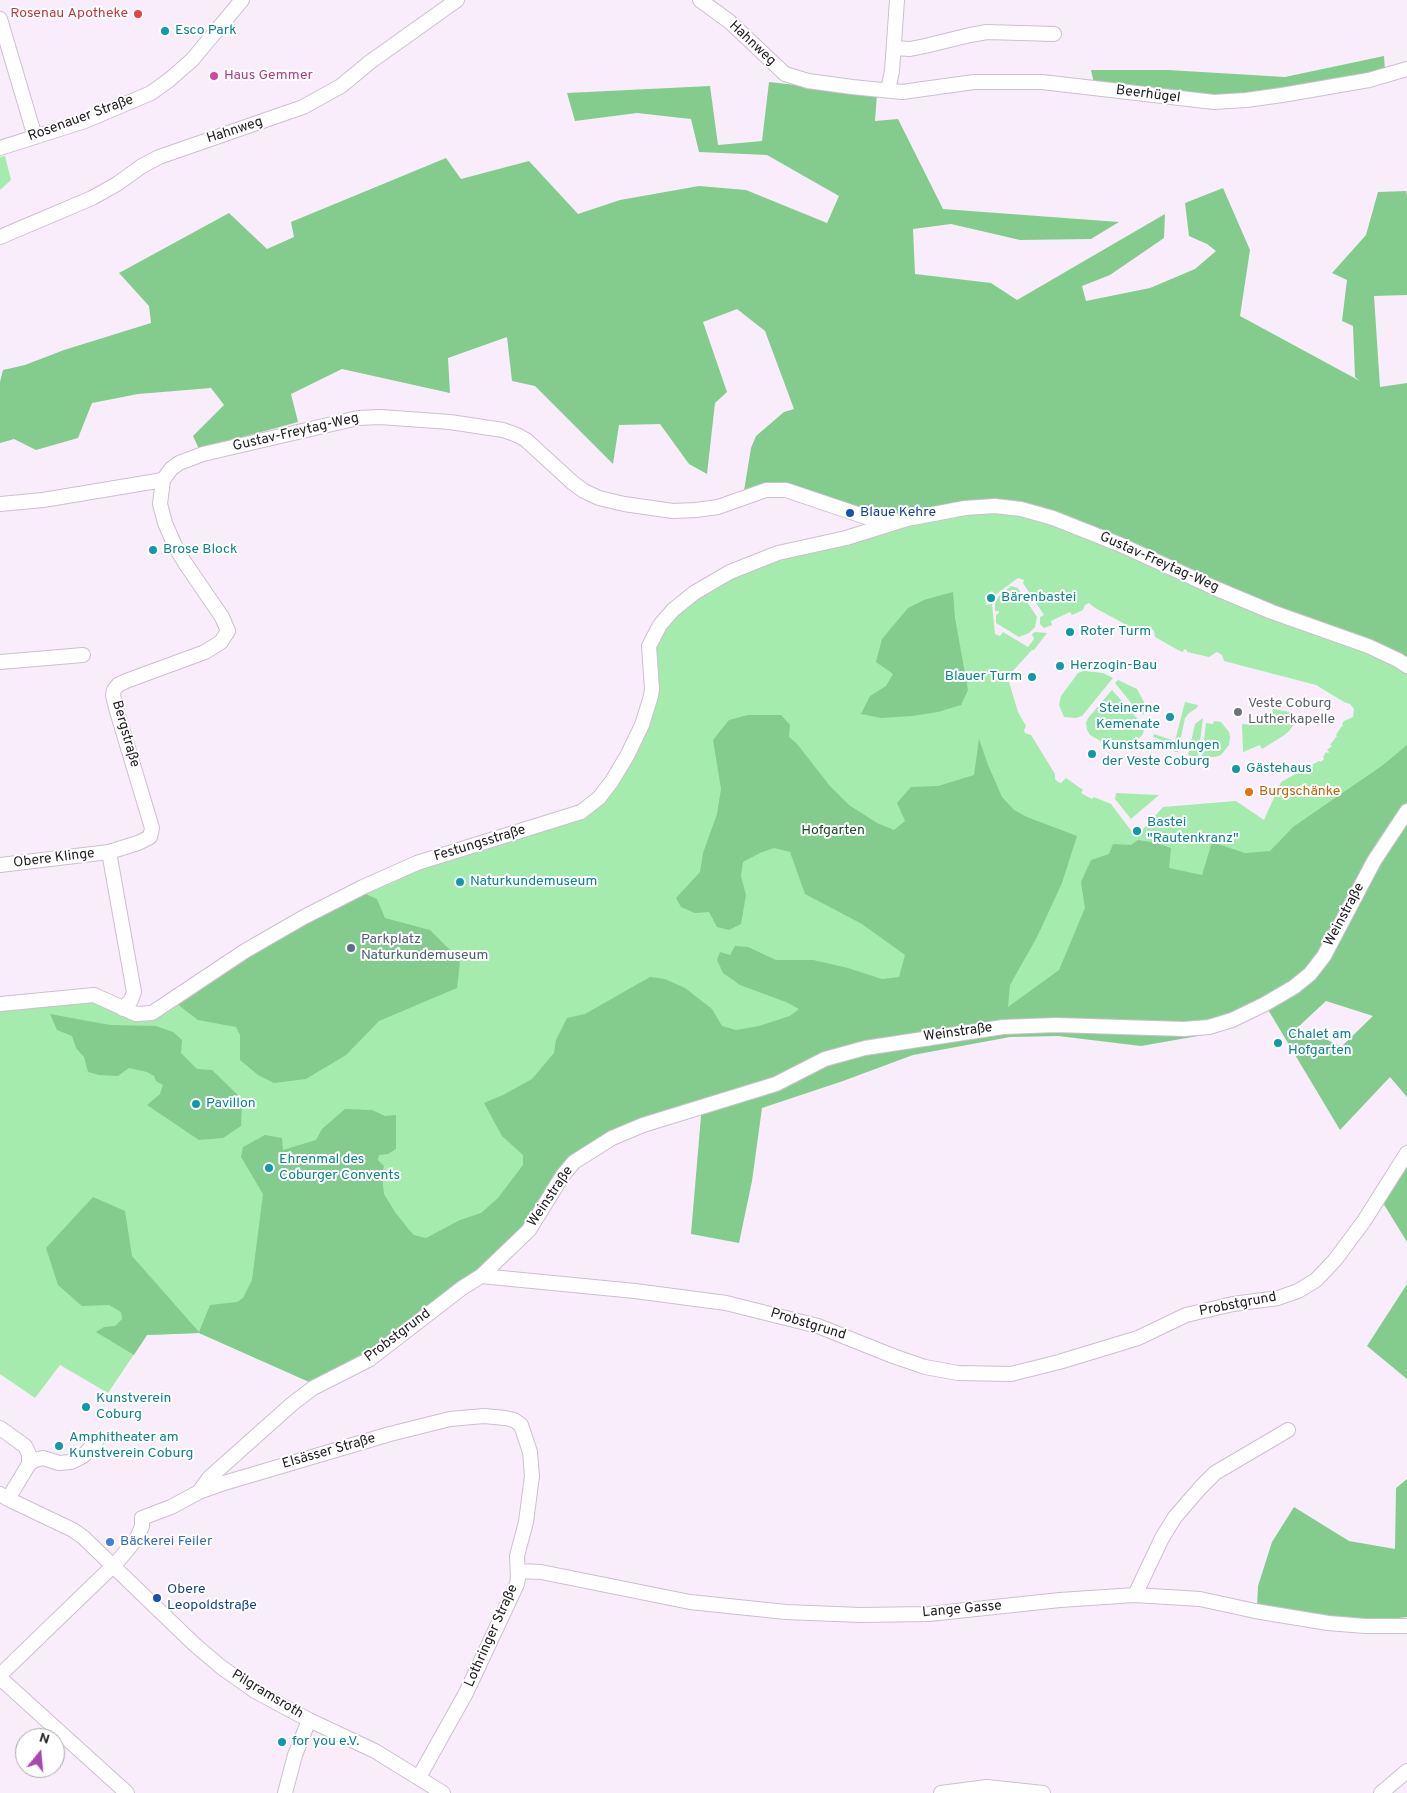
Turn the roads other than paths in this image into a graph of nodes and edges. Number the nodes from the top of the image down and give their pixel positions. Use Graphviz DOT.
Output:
graph roads {
  1 [pos="242,0"];
  2 [pos="457,0"];
  3 [pos="700,0"];
  4 [pos="897,0"];
  5 [pos="0,19"];
  6 [pos="1054,34"];
  7 [pos="894,48"];
  8 [pos="1407,69"];
  9 [pos="780,70"];
  10 [pos="888,90"];
  11 [pos="35,137"];
  12 [pos="0,148"];
  13 [pos="0,237"];
  14 [pos="163,480"];
  15 [pos="0,504"];
  16 [pos="846,512"];
  17 [pos="901,521"];
  18 [pos="846,538"];
  19 [pos="83,655"];
  20 [pos="0,662"];
  21 [pos="1407,666"];
  22 [pos="1407,811"];
  23 [pos="108,852"];
  24 [pos="0,866"];
  25 [pos="0,1004"];
  26 [pos="123,1009"];
  27 [pos="1407,1153"];
  28 [pos="481,1276"];
  29 [pos="521,1426"];
  30 [pos="0,1428"];
  31 [pos="1288,1430"];
  32 [pos="96,1442"];
  33 [pos="28,1464"];
  34 [pos="199,1492"];
  35 [pos="4,1497"];
  36 [pos="112,1565"];
  37 [pos="518,1571"];
  38 [pos="1135,1596"];
  39 [pos="1407,1626"];
  40 [pos="0,1677"];
  41 [pos="310,1720"];
  42 [pos="1407,1771"];
  43 [pos="419,1777"];
  44 [pos="128,1793"];
  45 [pos="285,1793"];
  46 [pos="443,1793"];
  47 [pos="941,1793"];
  48 [pos="1042,1793"];
  49 [pos="1381,1793"];
  1 -- 11 [label="street, Rosenauer Straße"];
  2 -- 13 [label="street, Hahnweg"];
  3 -- 9 [label="street, Hahnweg"];
  4 -- 7 [label="street"];
  5 -- 11 [label="street"];
  6 -- 7 [label="street"];
  7 -- 10 [label="street"];
  8 -- 10 [label="street, Beerhügel"];
  9 -- 10 [label="street, Beerhügel"];
  11 -- 12 [label="street, Rosenauer Straße"];
  14 -- 15 [label="street"];
  14 -- 16 [label="street, Gustav-Freytag-Weg"];
  14 -- 23 [label="street, Bergstraße"];
  16 -- 17 [label="street, Gustav-Freytag-Weg"];
  16 -- 18 [label="street"];
  17 -- 18 [label="street, Gustav-Freytag-Weg"];
  17 -- 21 [label="street, Gustav-Freytag-Weg"];
  18 -- 26 [label="street, Festungsstraße"];
  19 -- 20 [label="street"];
  22 -- 28 [label="street, Weinstraße"];
  23 -- 24 [label="street, Obere Klinge"];
  23 -- 26 [label="street"];
  25 -- 26 [label="street, Festungsstraße"];
  27 -- 28 [label="street, Probstgrund"];
  28 -- 34 [label="street, Probstgrund"];
  29 -- 34 [label="street, Elsässer Straße"];
  29 -- 37 [label="street, Lothringer Straße"];
  30 -- 33 [label="street"];
  31 -- 38 [label="street"];
  32 -- 33 [label="street"];
  33 -- 35 [label="street"];
  34 -- 36 [label="street, Elsässer Straße"];
  35 -- 36 [label="street, Pilgramsroth"];
  36 -- 40 [label="street"];
  36 -- 41 [label="street, Pilgramsroth"];
  37 -- 38 [label="street, Lange Gasse"];
  37 -- 43 [label="street, Lothringer Straße"];
  38 -- 39 [label="street, Lange Gasse"];
  40 -- 44 [label="street"];
  41 -- 43 [label="street, Pilgramsroth"];
  41 -- 45 [label="street"];
  42 -- 49 [label="street"];
  43 -- 46 [label="street, Pilgramsroth"];
  47 -- 48 [label="street"];
}
